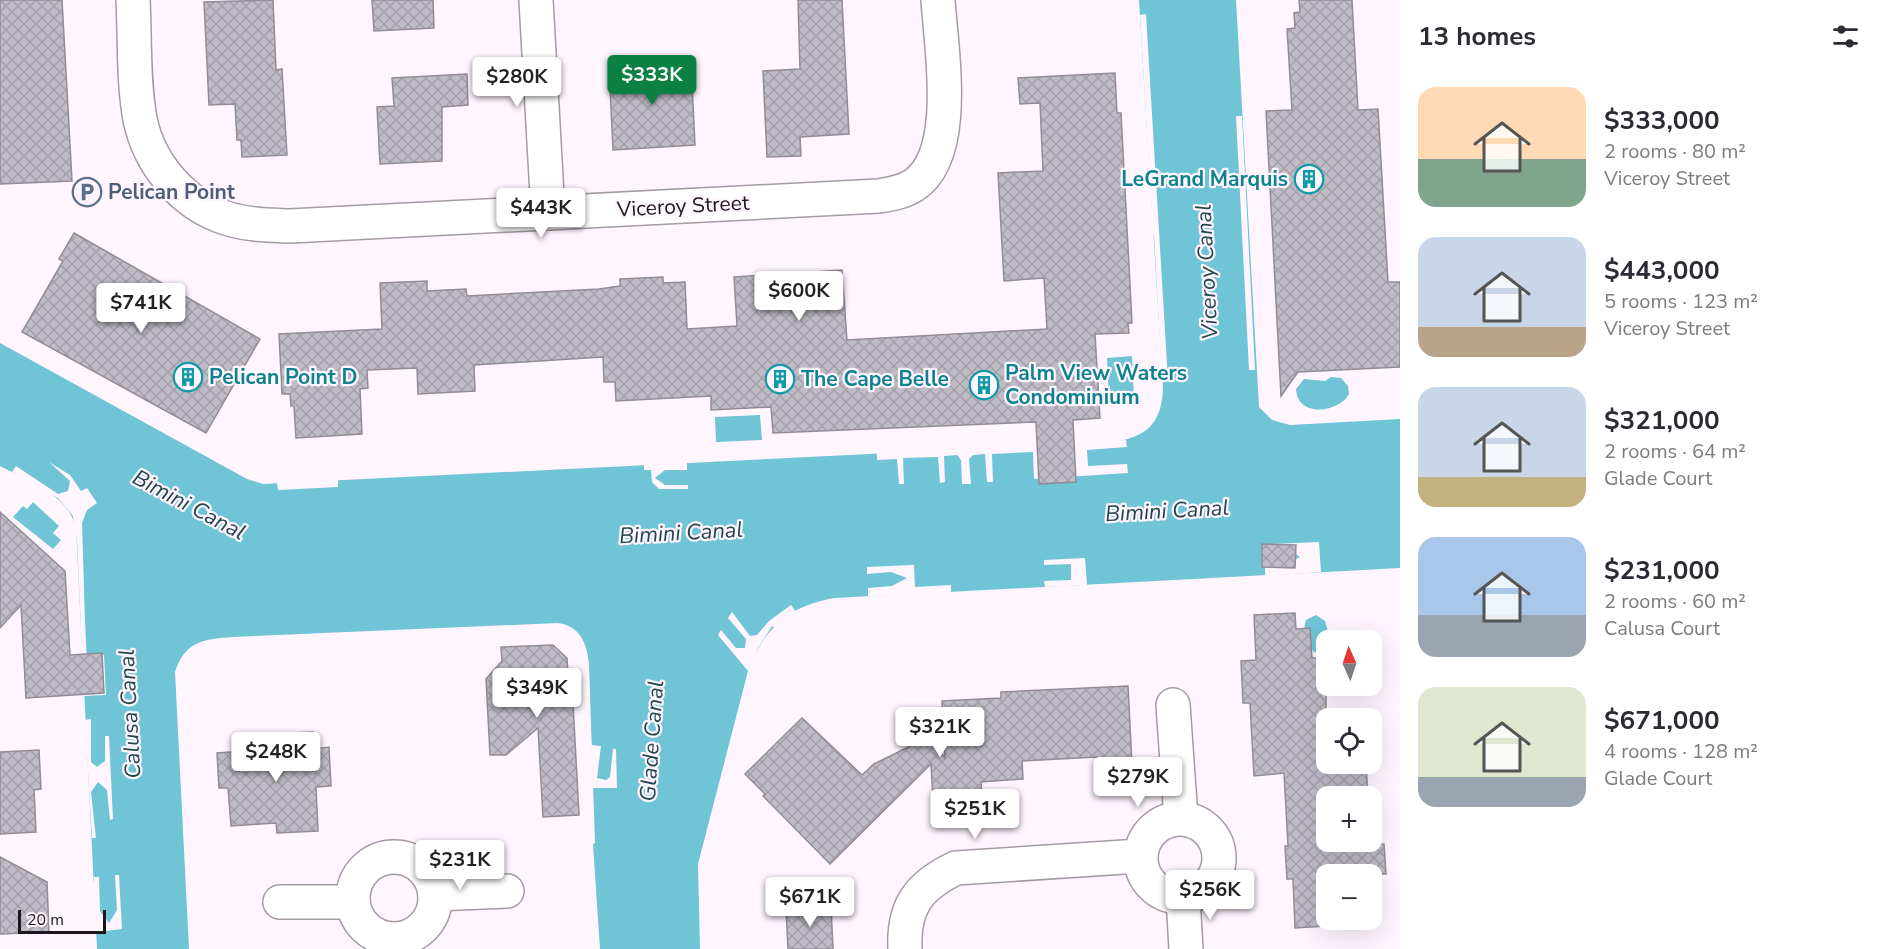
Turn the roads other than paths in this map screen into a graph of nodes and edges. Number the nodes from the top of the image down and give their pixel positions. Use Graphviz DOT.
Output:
graph roads {
  1 [pos="133,0"];
  2 [pos="536,0"];
  3 [pos="938,0"];
  4 [pos="548,213"];
  5 [pos="1173,705"];
  6 [pos="1181,818"];
  7 [pos="1140,856"];
  8 [pos="507,891"];
  9 [pos="435,894"];
  10 [pos="280,902"];
  11 [pos="353,902"];
  12 [pos="1183,902"];
  13 [pos="397,944"];
  14 [pos="905,949"];
  15 [pos="1186,949"];
  1 -- 4 [label="street, Viceroy Street"];
  2 -- 4 [label="street"];
  3 -- 4 [label="street, Viceroy Street"];
  5 -- 6 [label="street"];
  6 -- 7 [label="street"];
  6 -- 12 [label="street"];
  7 -- 12 [label="street"];
  7 -- 14 [label="street"];
  8 -- 9 [label="street"];
  9 -- 11 [label="street"];
  9 -- 13 [label="street"];
  10 -- 11 [label="street"];
  11 -- 13 [label="street"];
  12 -- 15 [label="street"];
}
